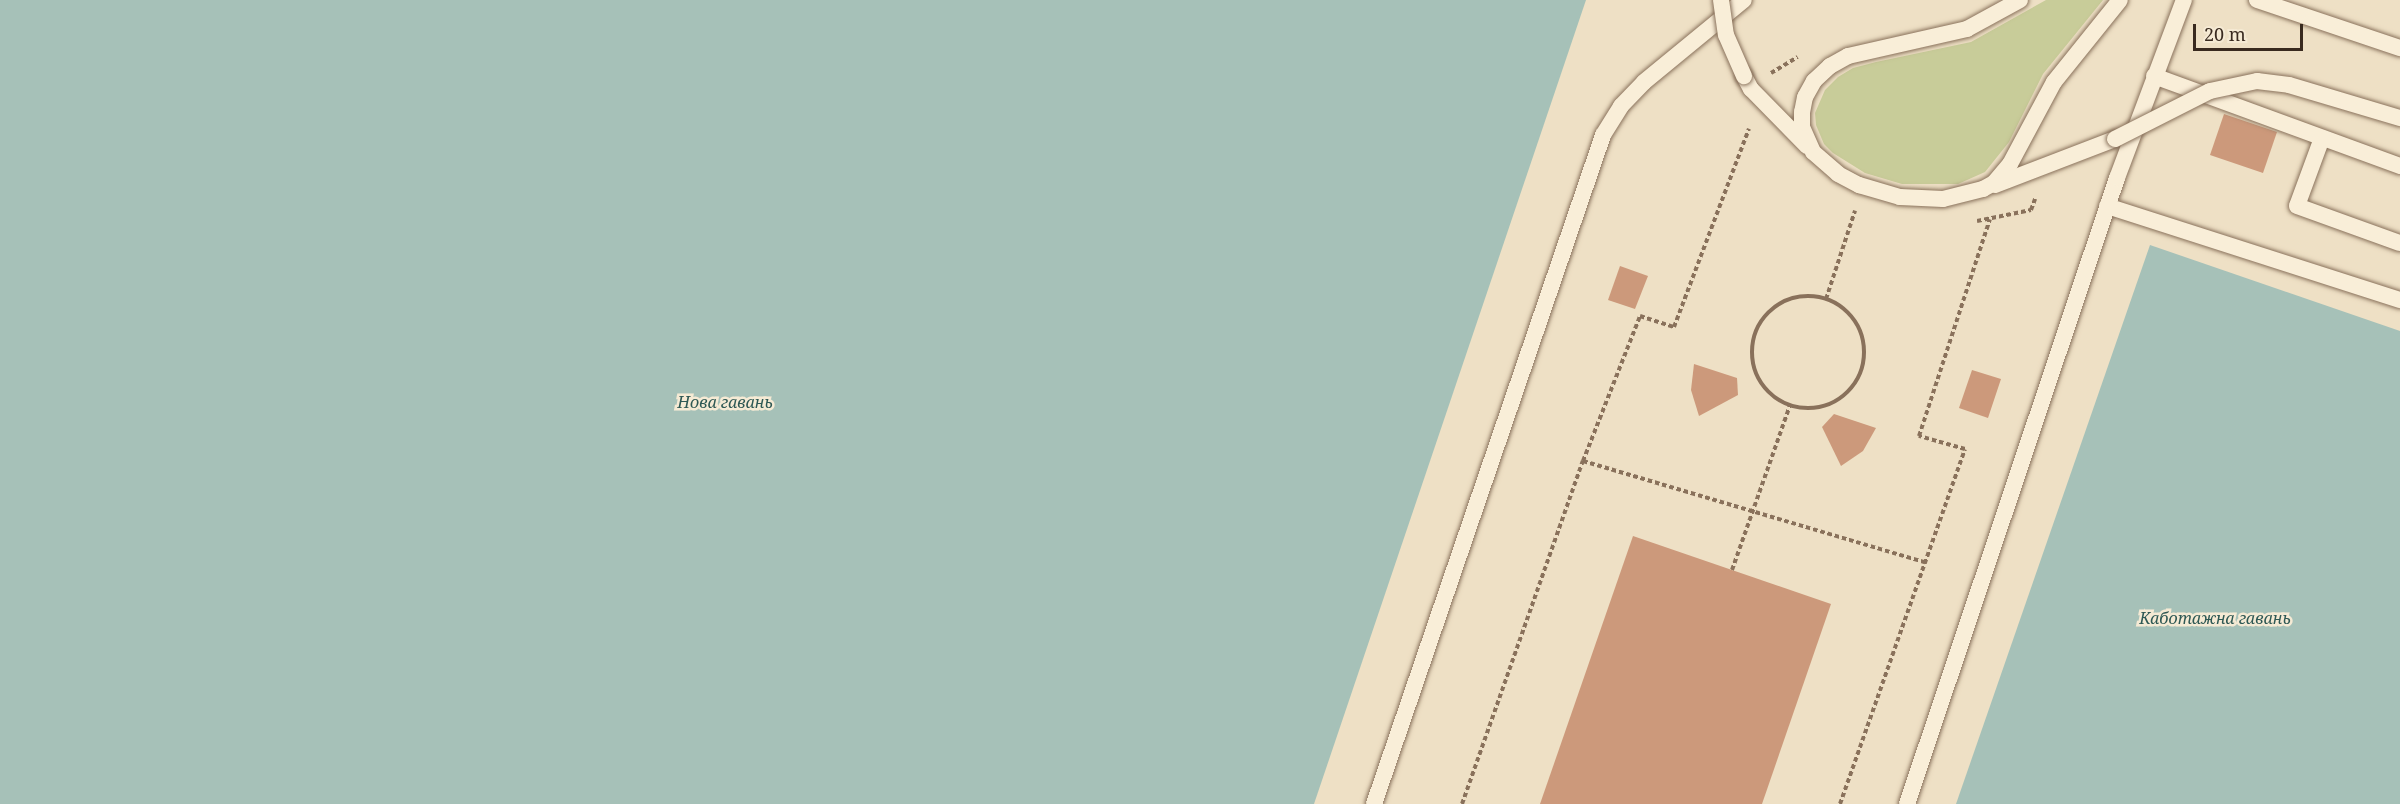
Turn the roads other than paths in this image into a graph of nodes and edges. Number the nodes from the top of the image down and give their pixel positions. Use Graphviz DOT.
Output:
graph roads {
  1 [pos="1721,0"];
  2 [pos="1744,0"];
  3 [pos="2020,0"];
  4 [pos="2120,0"];
  5 [pos="2257,0"];
  6 [pos="2179,1"];
  7 [pos="2400,48"];
  8 [pos="2154,76"];
  9 [pos="2400,118"];
  10 [pos="2322,138"];
  11 [pos="1813,152"];
  12 [pos="2400,166"];
  13 [pos="1983,189"];
  14 [pos="2107,206"];
  15 [pos="2400,243"];
  16 [pos="2400,300"];
  17 [pos="1374,804"];
  18 [pos="1907,804"];
  1 -- 11 [label="lane, bridge"];
  2 -- 17 [label="lane"];
  3 -- 11 [label="lane"];
  4 -- 13 [label="lane"];
  5 -- 7 [label="lane"];
  6 -- 8 [label="lane"];
  8 -- 10 [label="lane"];
  8 -- 14 [label="lane"];
  9 -- 13 [label="lane, bridge"];
  10 -- 12 [label="lane"];
  10 -- 15 [label="lane"];
  11 -- 13 [label="lane"];
  14 -- 16 [label="lane"];
  14 -- 18 [label="lane"];
}
